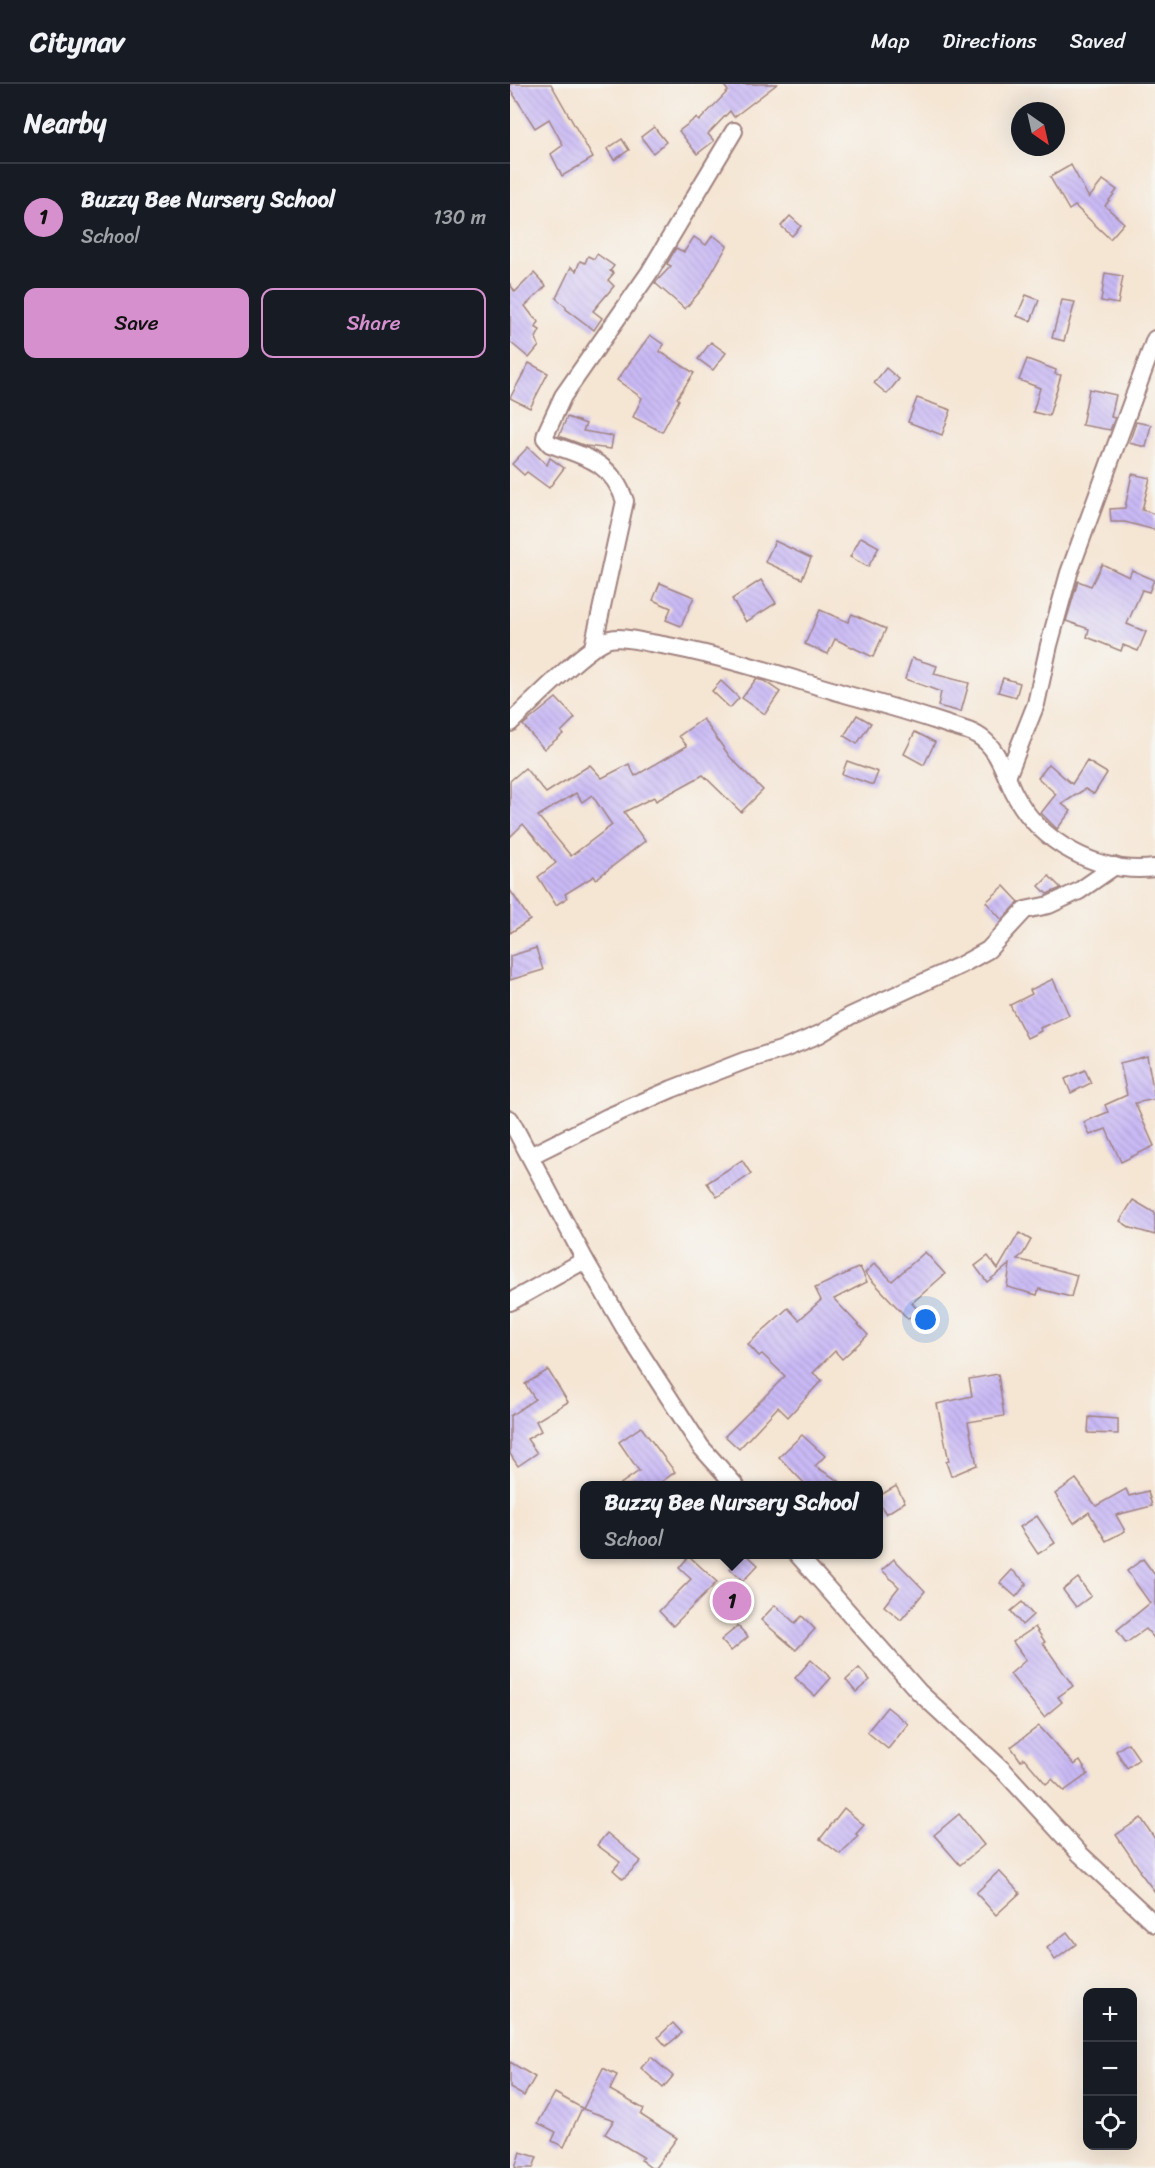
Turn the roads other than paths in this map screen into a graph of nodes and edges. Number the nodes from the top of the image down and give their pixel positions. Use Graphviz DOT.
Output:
graph roads {
  1 [pos="734,131"];
  2 [pos="1155,339"];
  3 [pos="593,647"];
  4 [pos="510,723"];
  5 [pos="1007,777"];
  6 [pos="1115,866"];
  7 [pos="1155,868"];
  8 [pos="510,1119"];
  9 [pos="530,1156"];
  10 [pos="585,1260"];
  11 [pos="510,1302"];
  12 [pos="732,1481"];
  13 [pos="801,1559"];
  14 [pos="1155,1924"];
  1 -- 3 [label="street"];
  2 -- 5 [label="street"];
  3 -- 4 [label="street"];
  3 -- 5 [label="street"];
  5 -- 6 [label="street"];
  6 -- 7 [label="street"];
  6 -- 9 [label="street"];
  8 -- 9 [label="street"];
  9 -- 10 [label="street"];
  10 -- 11 [label="street"];
  10 -- 12 [label="street"];
  13 -- 14 [label="street"];
}
